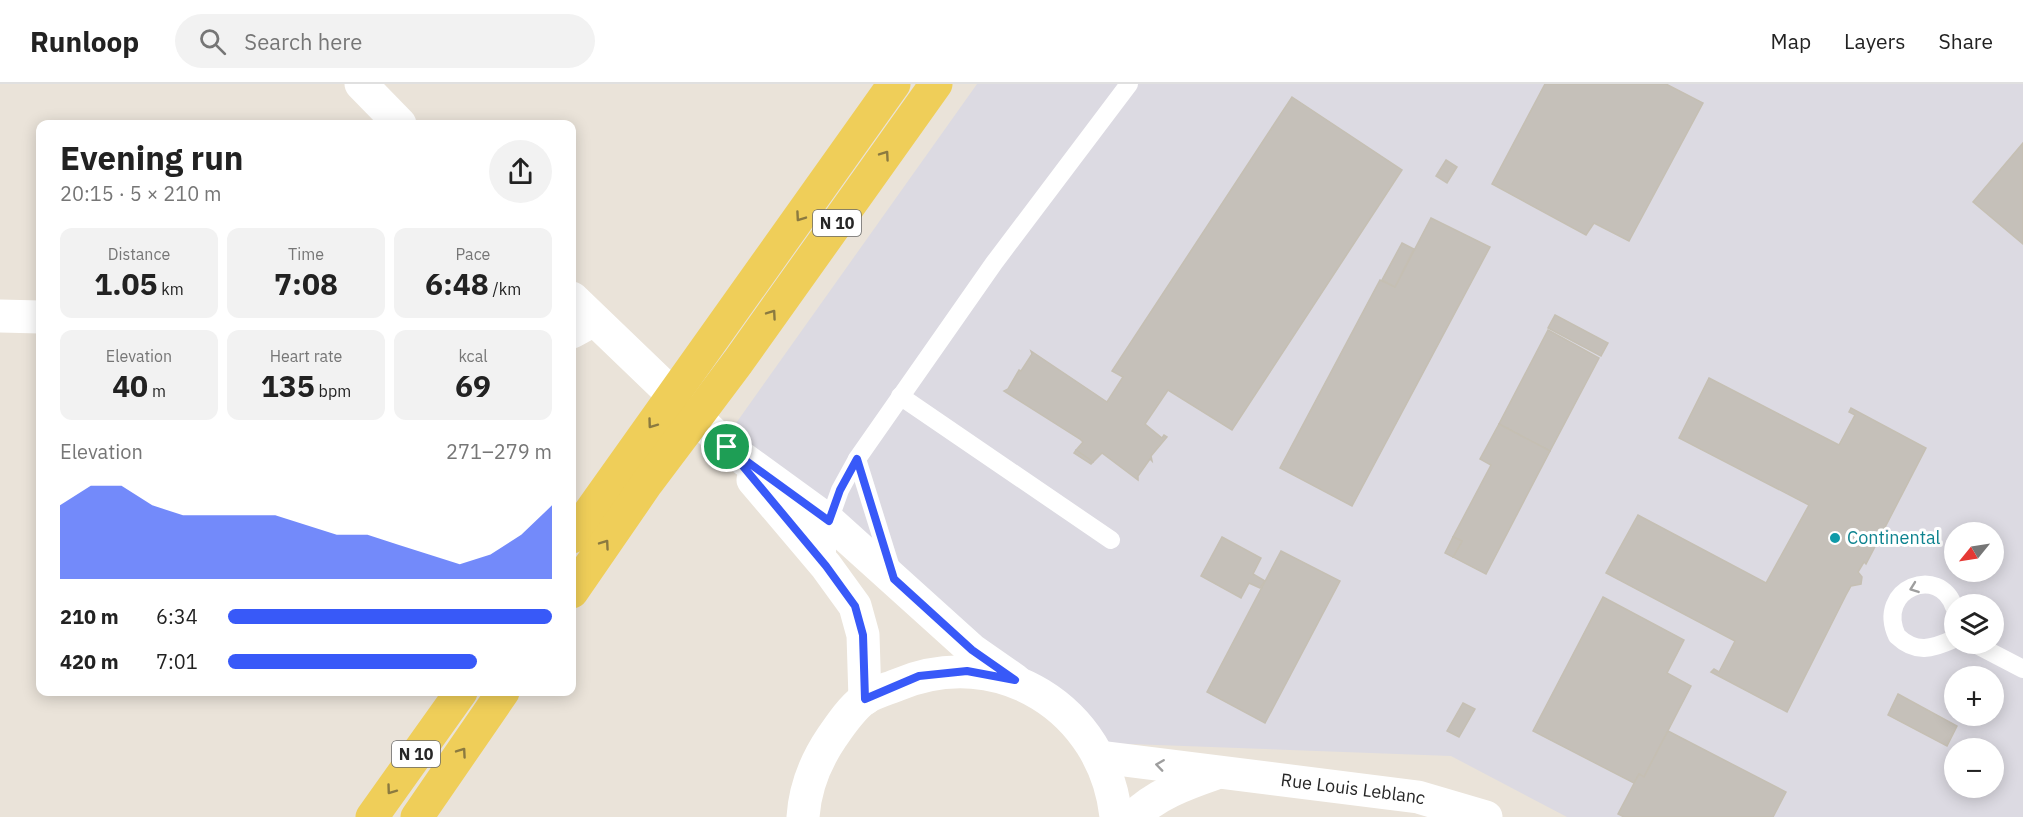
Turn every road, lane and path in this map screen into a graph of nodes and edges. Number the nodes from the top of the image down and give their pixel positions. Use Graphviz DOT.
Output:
graph roads {
  1 [pos="361,84"];
  2 [pos="894,84"];
  3 [pos="936,84"];
  4 [pos="1129,84"];
  5 [pos="394,120"];
  6 [pos="0,316"];
  7 [pos="36,317"];
  8 [pos="579,317"];
  9 [pos="900,396"];
  10 [pos="727,447"];
  11 [pos="857,459"];
  12 [pos="635,473"];
  13 [pos="829,521"];
  14 [pos="576,533"];
  15 [pos="1111,540"];
  16 [pos="826,566"];
  17 [pos="894,579"];
  18 [pos="576,584"];
  19 [pos="1947,594"];
  20 [pos="1944,643"];
  21 [pos="1994,654"];
  22 [pos="2023,669"];
  23 [pos="1015,680"];
  24 [pos="458,696"];
  25 [pos="500,696"];
  26 [pos="865,699"];
  27 [pos="1100,757"];
  28 [pos="1218,772"];
  29 [pos="372,817"];
  30 [pos="417,817"];
  31 [pos="803,817"];
  32 [pos="1116,817"];
  33 [pos="1133,817"];
  34 [pos="1486,817"];
  1 -- 5 [label="main road"];
  2 -- 12 [label="main road, N 10, one-way"];
  12 -- 3 [label="main road, N 10, one-way"];
  4 -- 9 [label="lane"];
  6 -- 7 [label="main road"];
  8 -- 10 [label="main road"];
  9 -- 11 [label="lane"];
  9 -- 15 [label="lane"];
  10 -- 13 [label="main road"];
  10 -- 16 [label="main road"];
  11 -- 13 [label="lane"];
  11 -- 17 [label="lane"];
  12 -- 14 [label="main road, N 10"];
  18 -- 12 [label="main road, N 10, one-way"];
  13 -- 16 [label="lane"];
  13 -- 17 [label="main road"];
  16 -- 26 [label="main road"];
  17 -- 23 [label="main road"];
  19 -- 20 [label="lane, one-way"];
  21 -- 22 [label="lane"];
  23 -- 26 [label="main road"];
  23 -- 27 [label="main road"];
  24 -- 29 [label="main road, N 10, one-way"];
  30 -- 25 [label="main road, N 10, one-way"];
  26 -- 31 [label="main road"];
  28 -- 27 [label="main road, Rue Louis Leblanc, one-way"];
  27 -- 32 [label="main road"];
  28 -- 33 [label="main road, Rue Louis Leblanc"];
  28 -- 34 [label="main road, Rue Louis Leblanc"];
}
